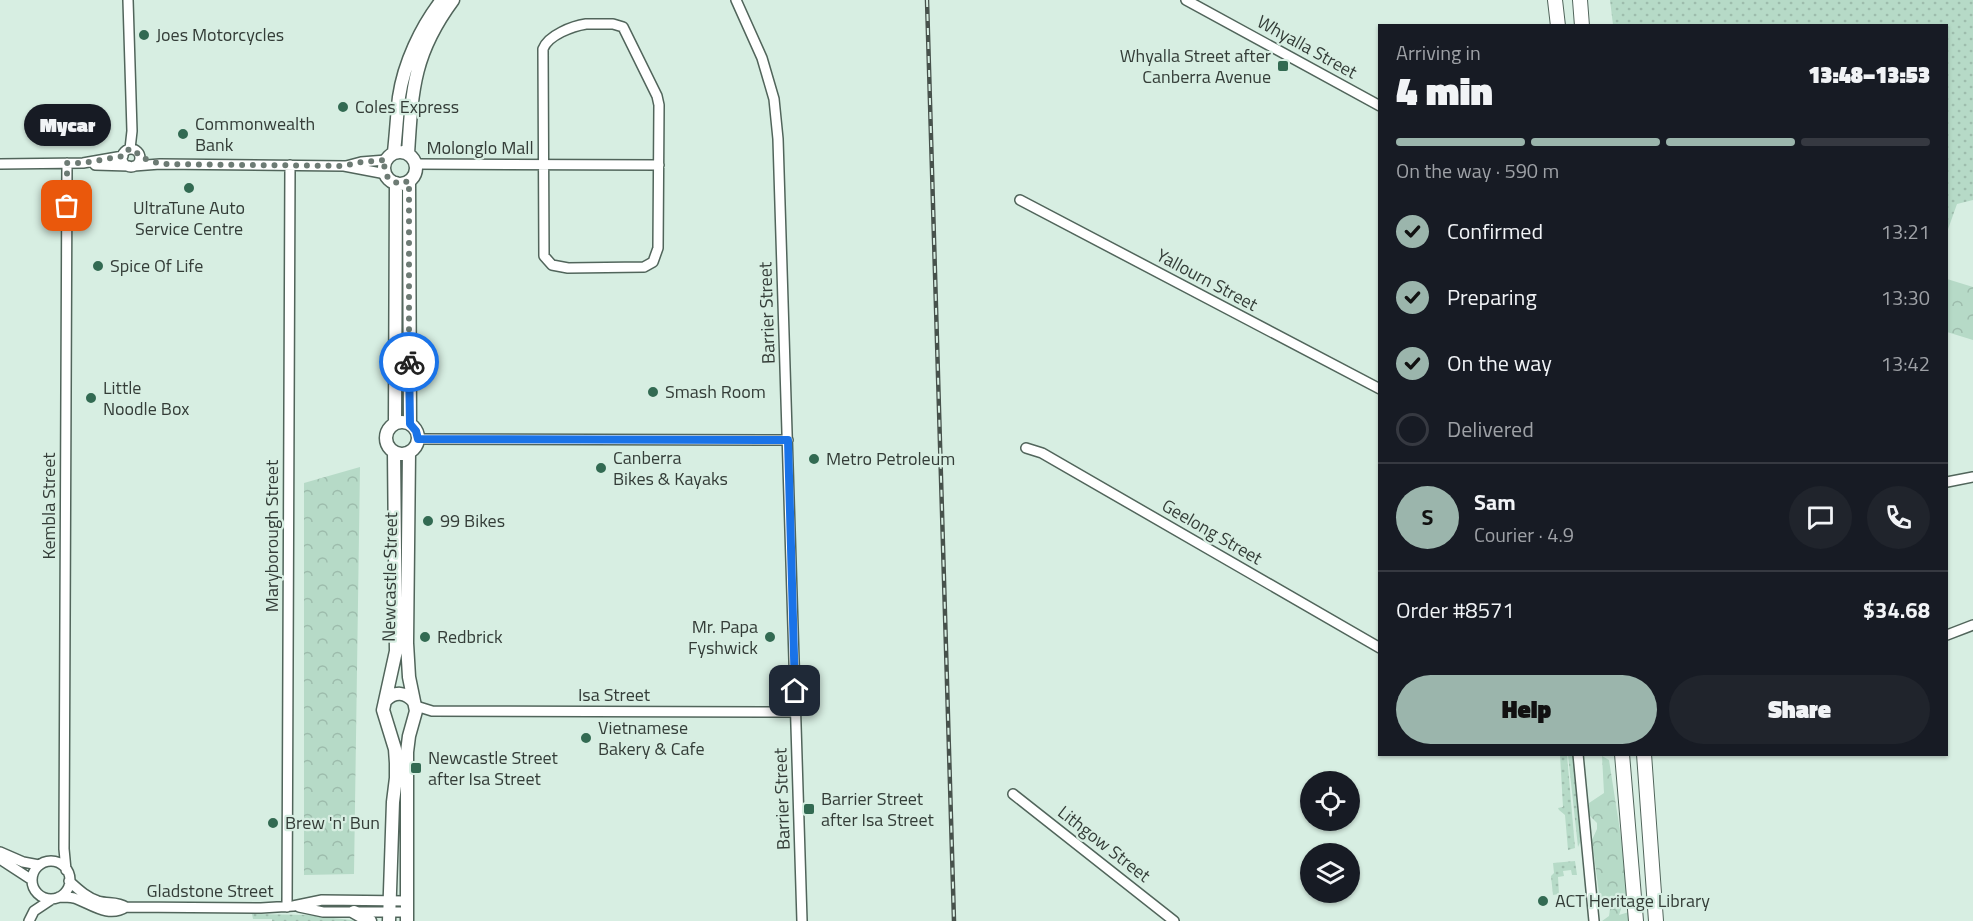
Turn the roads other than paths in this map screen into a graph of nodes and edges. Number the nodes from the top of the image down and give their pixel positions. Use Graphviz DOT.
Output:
graph roads {
  1 [pos="128,0"];
  2 [pos="442,0"];
  3 [pos="453,0"];
  4 [pos="736,0"];
  5 [pos="1186,0"];
  6 [pos="1555,0"];
  7 [pos="1580,0"];
  8 [pos="1558,24"];
  9 [pos="1582,24"];
  10 [pos="1378,105"];
  11 [pos="132,153"];
  12 [pos="390,156"];
  13 [pos="412,159"];
  14 [pos="67,163"];
  15 [pos="83,163"];
  16 [pos="0,164"];
  17 [pos="160,164"];
  18 [pos="290,165"];
  19 [pos="544,165"];
  20 [pos="659,165"];
  21 [pos="132,166"];
  22 [pos="344,166"];
  23 [pos="386,174"];
  24 [pos="409,181"];
  25 [pos="396,183"];
  26 [pos="1020,200"];
  27 [pos="1378,388"];
  28 [pos="395,423"];
  29 [pos="410,424"];
  30 [pos="418,439"];
  31 [pos="788,440"];
  32 [pos="1026,448"];
  33 [pos="394,452"];
  34 [pos="410,452"];
  35 [pos="1973,477"];
  36 [pos="1948,482"];
  37 [pos="1973,625"];
  38 [pos="1948,635"];
  39 [pos="1378,647"];
  40 [pos="386,700"];
  41 [pos="415,711"];
  42 [pos="796,712"];
  43 [pos="387,721"];
  44 [pos="1578,756"];
  45 [pos="1622,756"];
  46 [pos="1644,756"];
  47 [pos="1013,794"];
  48 [pos="64,849"];
  49 [pos="0,852"];
  50 [pos="0,859"];
  51 [pos="44,864"];
  52 [pos="66,870"];
  53 [pos="69,881"];
  54 [pos="33,884"];
  55 [pos="55,898"];
  56 [pos="126,907"];
  57 [pos="290,907"];
  58 [pos="34,911"];
  59 [pos="389,911"];
  60 [pos="354,912"];
  61 [pos="407,912"];
  62 [pos="29,921"];
  63 [pos="370,921"];
  64 [pos="802,921"];
  65 [pos="1174,921"];
  66 [pos="1594,921"];
  67 [pos="1636,921"];
  68 [pos="1656,921"];
  1 -- 11 [label="street"];
  2 -- 12 [label="main road"];
  3 -- 13 [label="main road"];
  4 -- 31 [label="street, Barrier Street"];
  5 -- 10 [label="street, Whyalla Street"];
  6 -- 8 [label="highway"];
  7 -- 9 [label="highway"];
  11 -- 15 [label="street"];
  11 -- 17 [label="street"];
  11 -- 21 [label="street"];
  11 -- 21 [label="street"];
  12 -- 13 [label="main road"];
  12 -- 22 [label="street"];
  12 -- 23 [label="main road"];
  13 -- 19 [label="street, Molonglo Mall"];
  13 -- 24 [label="main road"];
  14 -- 15 [label="street"];
  14 -- 16 [label="street"];
  14 -- 48 [label="street, Kembla Street"];
  15 -- 21 [label="street"];
  17 -- 18 [label="street"];
  17 -- 21 [label="street"];
  18 -- 22 [label="street"];
  18 -- 57 [label="street, Maryborough Street"];
  19 -- 20 [label="street, Molonglo Mall"];
  19 -- 20 [label="street, Molonglo Mall"];
  19 -- 20 [label="street, Molonglo Mall"];
  22 -- 23 [label="street"];
  23 -- 25 [label="main road"];
  24 -- 25 [label="main road"];
  24 -- 29 [label="main road"];
  25 -- 28 [label="main road"];
  26 -- 27 [label="street, Yallourn Street"];
  28 -- 29 [label="main road"];
  28 -- 33 [label="main road"];
  29 -- 30 [label="main road"];
  30 -- 31 [label="street"];
  30 -- 34 [label="main road"];
  31 -- 42 [label="street, Barrier Street"];
  32 -- 39 [label="street, Geelong Street"];
  33 -- 34 [label="main road"];
  33 -- 40 [label="main road, Newcastle Street"];
  34 -- 41 [label="main road, Newcastle Street"];
  35 -- 36 [label="street"];
  37 -- 38 [label="street"];
  40 -- 41 [label="main road"];
  40 -- 43 [label="main road, Newcastle Street"];
  41 -- 42 [label="street, Isa Street"];
  41 -- 43 [label="main road"];
  41 -- 61 [label="main road, Newcastle Street"];
  42 -- 64 [label="street, Barrier Street"];
  43 -- 59 [label="main road, Newcastle Street"];
  44 -- 66 [label="street"];
  45 -- 67 [label="highway"];
  46 -- 68 [label="highway"];
  47 -- 65 [label="street, Lithgow Street"];
  48 -- 51 [label="street"];
  48 -- 52 [label="street, Kembla Street"];
  49 -- 51 [label="street"];
  50 -- 54 [label="street, Gladstone Street"];
  51 -- 52 [label="street"];
  51 -- 54 [label="street"];
  52 -- 53 [label="street"];
  53 -- 55 [label="street"];
  53 -- 56 [label="street, Gladstone Street"];
  54 -- 55 [label="street, Gladstone Street"];
  54 -- 58 [label="street"];
  55 -- 56 [label="street, Gladstone Street"];
  55 -- 58 [label="street"];
  56 -- 57 [label="street, Gladstone Street"];
  57 -- 59 [label="street, Gladstone Street"];
  57 -- 60 [label="street, Gladstone Street"];
  58 -- 62 [label="street"];
  59 -- 60 [label="street, Gladstone Street"];
  59 -- 61 [label="street, Gladstone Street"];
  60 -- 63 [label="main road"];
}
